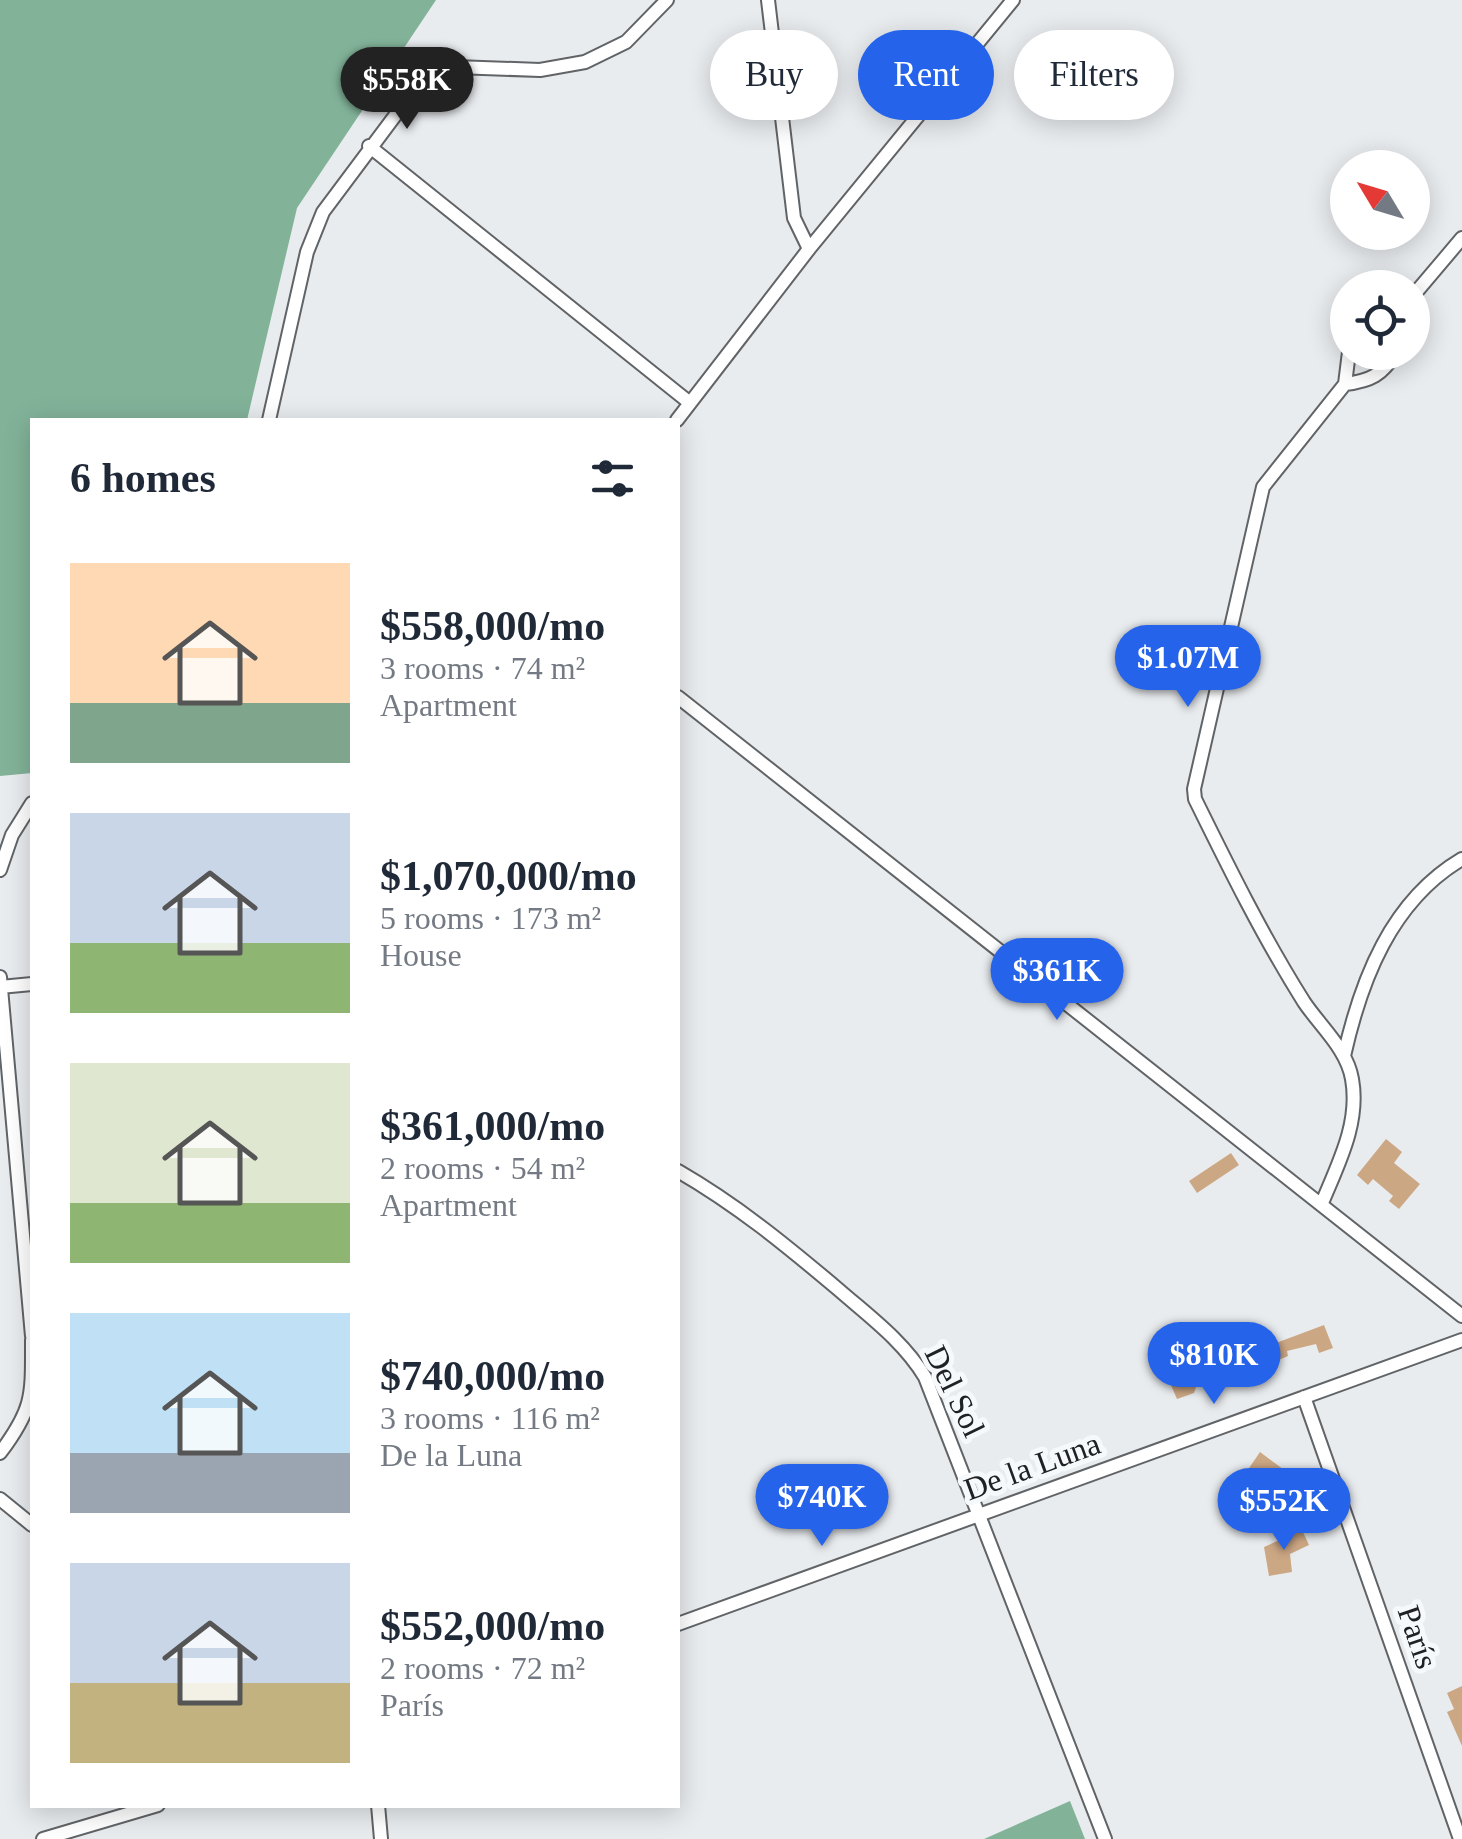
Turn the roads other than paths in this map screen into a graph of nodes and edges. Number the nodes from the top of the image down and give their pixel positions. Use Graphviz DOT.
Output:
graph roads {
  1 [pos="667,0"];
  2 [pos="768,0"];
  3 [pos="1013,0"];
  4 [pos="369,146"];
  5 [pos="1462,238"];
  6 [pos="810,249"];
  7 [pos="1430,275"];
  8 [pos="1347,370"];
  9 [pos="1385,370"];
  10 [pos="1345,384"];
  11 [pos="690,403"];
  12 [pos="268,418"];
  13 [pos="679,418"];
  14 [pos="680,699"];
  15 [pos="30,806"];
  16 [pos="1462,859"];
  17 [pos="0,870"];
  18 [pos="0,978"];
  19 [pos="30,984"];
  20 [pos="0,987"];
  21 [pos="1344,1056"];
  22 [pos="680,1172"];
  23 [pos="1322,1204"];
  24 [pos="30,1316"];
  25 [pos="1462,1316"];
  26 [pos="1462,1340"];
  27 [pos="1304,1397"];
  28 [pos="30,1403"];
  29 [pos="0,1453"];
  30 [pos="0,1498"];
  31 [pos="981,1514"];
  32 [pos="30,1523"];
  33 [pos="680,1623"];
  34 [pos="148,1808"];
  35 [pos="378,1808"];
  36 [pos="44,1839"];
  37 [pos="381,1839"];
  38 [pos="1105,1839"];
  39 [pos="1460,1839"];
  1 -- 4 [label="street"];
  2 -- 6 [label="street"];
  3 -- 6 [label="street"];
  4 -- 11 [label="street"];
  4 -- 12 [label="street"];
  5 -- 7 [label="street"];
  6 -- 11 [label="street"];
  8 -- 10 [label="street"];
  9 -- 10 [label="street"];
  10 -- 21 [label="street"];
  11 -- 13 [label="street"];
  14 -- 23 [label="street"];
  15 -- 17 [label="street"];
  16 -- 21 [label="street"];
  18 -- 20 [label="street"];
  19 -- 20 [label="street"];
  20 -- 24 [label="street"];
  21 -- 23 [label="street"];
  22 -- 31 [label="street, Del Sol"];
  23 -- 25 [label="street"];
  26 -- 27 [label="street, De la Luna"];
  27 -- 31 [label="street, De la Luna"];
  27 -- 39 [label="street, París"];
  28 -- 29 [label="street"];
  30 -- 32 [label="street"];
  31 -- 33 [label="street, De la Luna"];
  31 -- 38 [label="street, Del Sol"];
  34 -- 36 [label="street"];
  35 -- 37 [label="street"];
}
